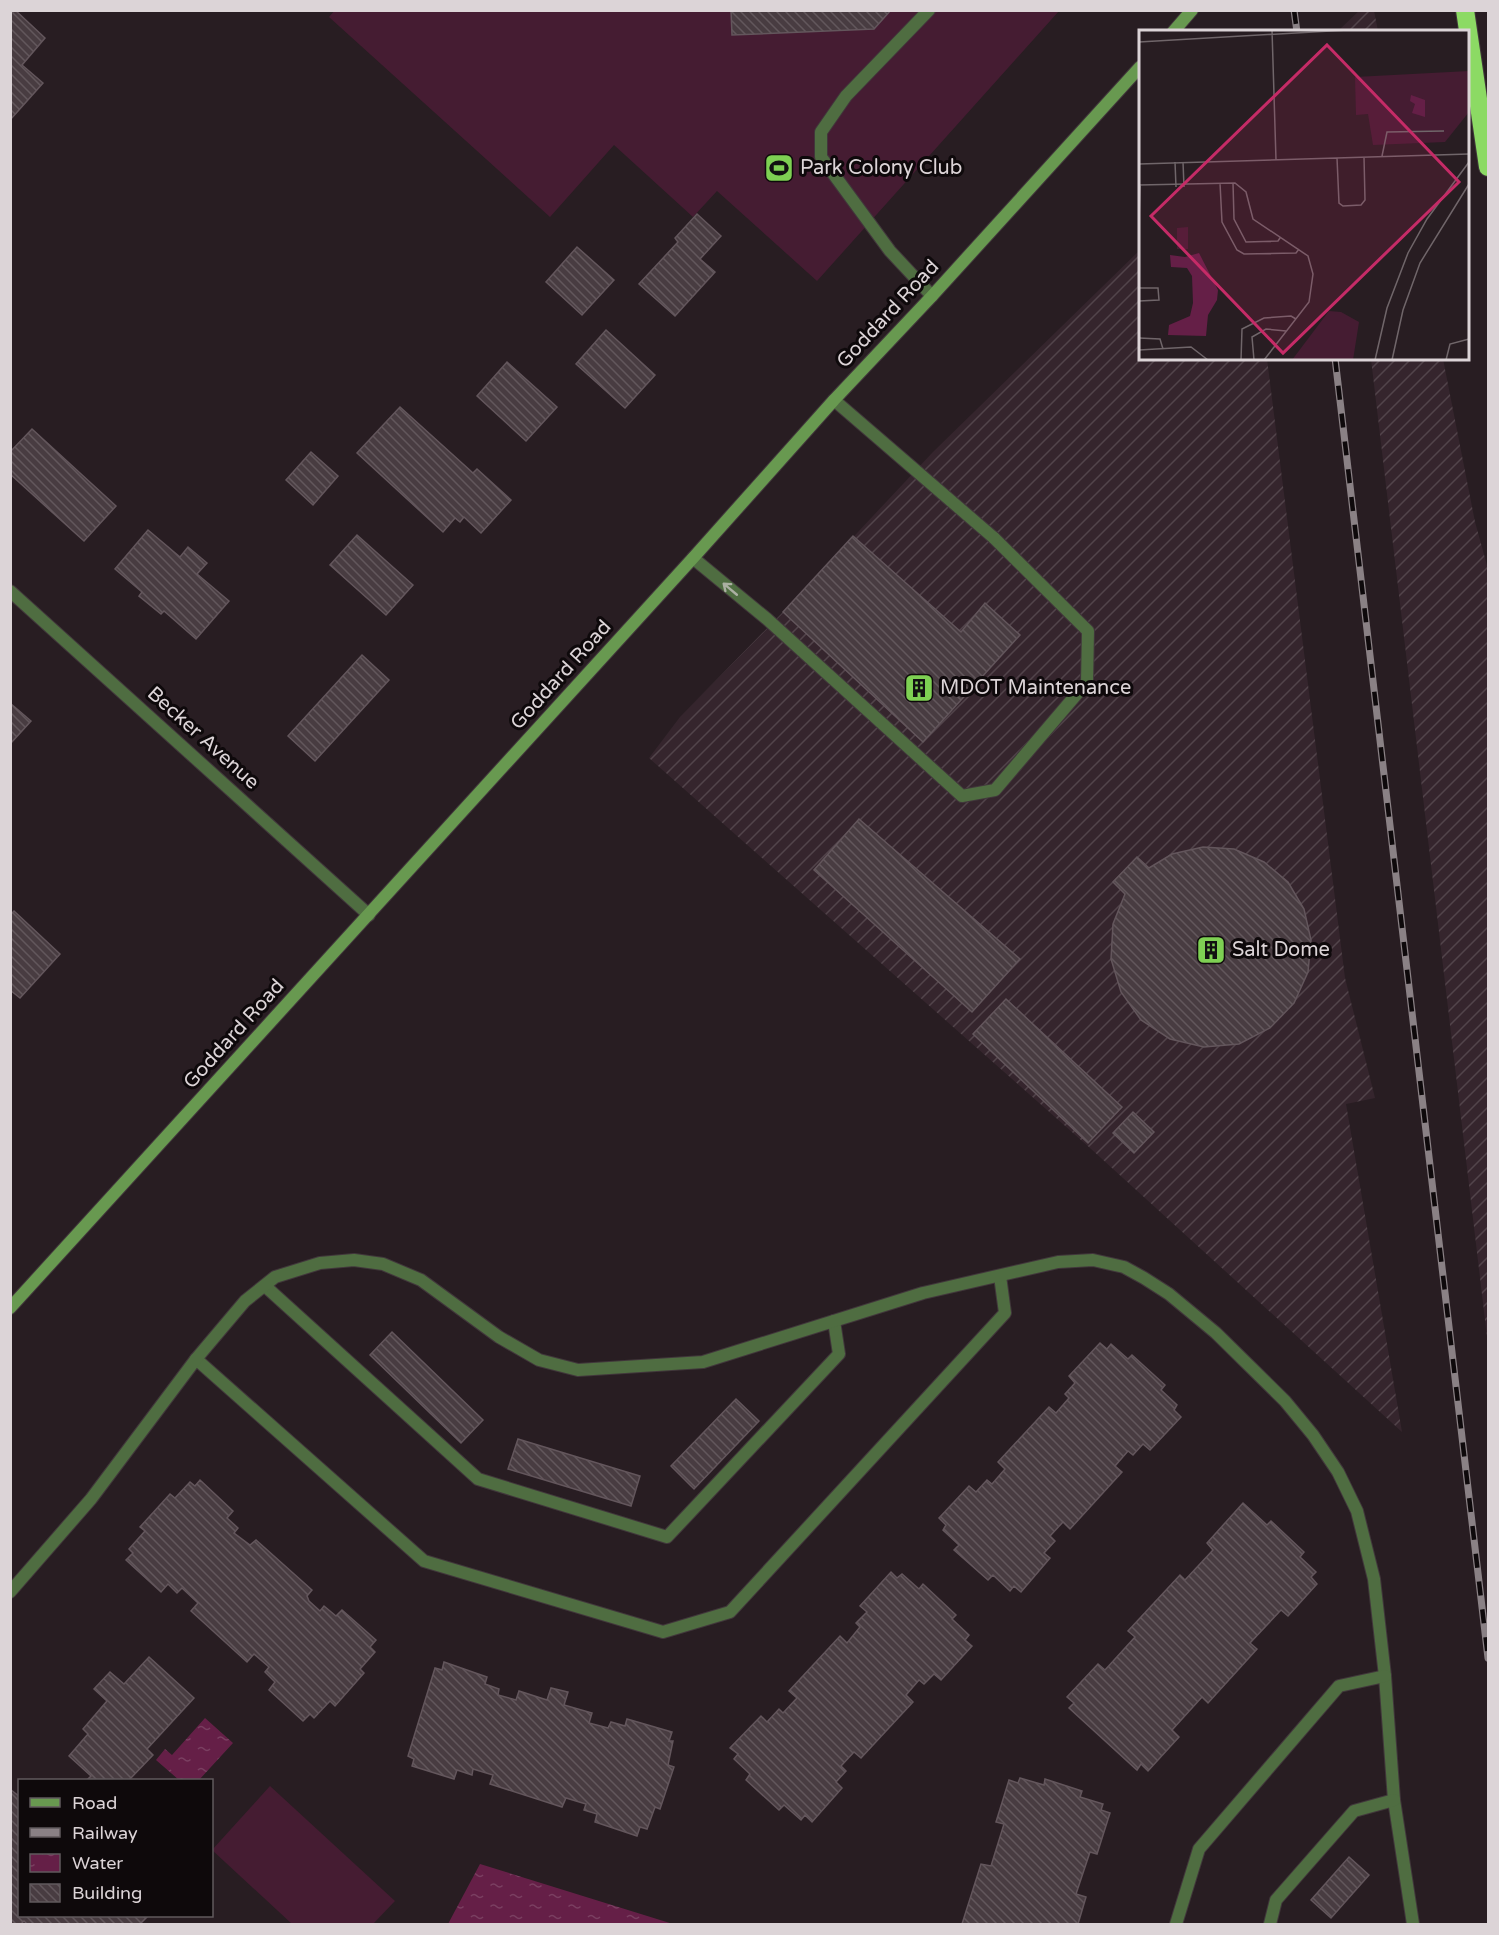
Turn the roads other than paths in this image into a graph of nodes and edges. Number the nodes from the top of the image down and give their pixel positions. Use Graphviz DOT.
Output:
graph roads {
  1 [pos="929,10"];
  2 [pos="1192,10"];
  3 [pos="1465,10"];
  4 [pos="1175,30"];
  5 [pos="1468,30"];
  6 [pos="1469,37"];
  7 [pos="1139,68"];
  8 [pos="1488,167"];
  9 [pos="932,296"];
  10 [pos="834,400"];
  11 [pos="693,558"];
  12 [pos="10,591"];
  13 [pos="369,915"];
  14 [pos="1000,1276"];
  15 [pos="265,1286"];
  16 [pos="10,1308"];
  17 [pos="834,1321"];
  18 [pos="196,1359"];
  19 [pos="13,1585"];
  20 [pos="1385,1676"];
  21 [pos="1394,1800"];
  22 [pos="1176,1924"];
  23 [pos="1270,1924"];
  24 [pos="1413,1924"];
  1 -- 9 [label="street"];
  2 -- 4 [label="main road"];
  3 -- 5 [label="highway"];
  6 -- 8 [label="highway"];
  7 -- 9 [label="main road, Goddard Road"];
  9 -- 10 [label="main road, Goddard Road"];
  10 -- 11 [label="main road, Goddard Road"];
  10 -- 11 [label="street, one-way"];
  11 -- 13 [label="main road, Goddard Road"];
  12 -- 13 [label="street, Becker Avenue"];
  13 -- 16 [label="main road, Goddard Road"];
  14 -- 17 [label="street"];
  14 -- 18 [label="street"];
  14 -- 20 [label="street"];
  15 -- 17 [label="street"];
  15 -- 17 [label="street"];
  15 -- 18 [label="street"];
  18 -- 19 [label="street"];
  20 -- 21 [label="street"];
  20 -- 22 [label="street"];
  21 -- 23 [label="street"];
  21 -- 24 [label="street"];
}
